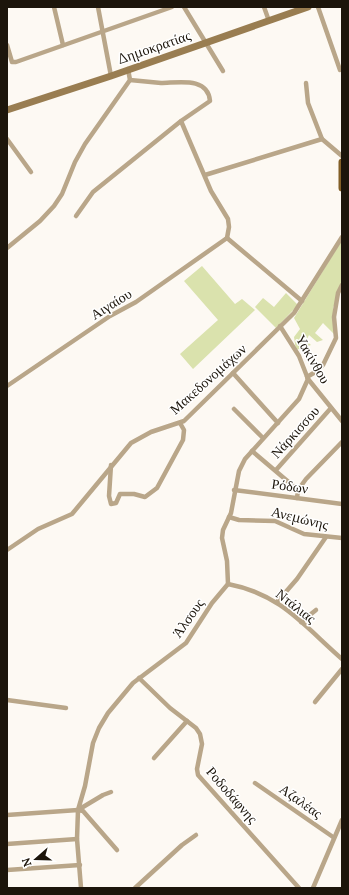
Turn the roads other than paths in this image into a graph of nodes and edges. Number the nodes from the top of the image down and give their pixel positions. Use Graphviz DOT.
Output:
graph roads {
  1 [pos="54,7"];
  2 [pos="98,7"];
  3 [pos="172,7"];
  4 [pos="184,7"];
  5 [pos="264,7"];
  6 [pos="308,7"];
  7 [pos="318,7"];
  8 [pos="269,21"];
  9 [pos="103,32"];
  10 [pos="206,43"];
  11 [pos="7,45"];
  12 [pos="63,45"];
  13 [pos="128,69"];
  14 [pos="340,70"];
  15 [pos="223,71"];
  16 [pos="111,76"];
  17 [pos="130,80"];
  18 [pos="306,83"];
  19 [pos="7,110"];
  20 [pos="181,121"];
  21 [pos="7,139"];
  22 [pos="322,139"];
  23 [pos="342,156"];
  24 [pos="342,162"];
  25 [pos="31,172"];
  26 [pos="205,176"];
  27 [pos="342,188"];
  28 [pos="76,216"];
  29 [pos="342,237"];
  30 [pos="227,238"];
  31 [pos="7,248"];
  32 [pos="342,285"];
  33 [pos="302,301"];
  34 [pos="280,326"];
  35 [pos="233,373"];
  36 [pos="308,378"];
  37 [pos="7,386"];
  38 [pos="330,408"];
  39 [pos="234,409"];
  40 [pos="342,421"];
  41 [pos="278,422"];
  42 [pos="180,423"];
  43 [pos="263,438"];
  44 [pos="342,442"];
  45 [pos="252,451"];
  46 [pos="111,465"];
  47 [pos="276,470"];
  48 [pos="234,490"];
  49 [pos="298,490"];
  50 [pos="297,498"];
  51 [pos="342,504"];
  52 [pos="229,517"];
  53 [pos="326,537"];
  54 [pos="342,538"];
  55 [pos="7,550"];
  56 [pos="228,584"];
  57 [pos="276,602"];
  58 [pos="316,610"];
  59 [pos="301,622"];
  60 [pos="342,659"];
  61 [pos="342,668"];
  62 [pos="340,675"];
  63 [pos="138,678"];
  64 [pos="7,700"];
  65 [pos="315,702"];
  66 [pos="66,708"];
  67 [pos="187,721"];
  68 [pos="154,758"];
  69 [pos="256,783"];
  70 [pos="111,792"];
  71 [pos="78,810"];
  72 [pos="7,815"];
  73 [pos="342,820"];
  74 [pos="196,835"];
  75 [pos="334,837"];
  76 [pos="77,839"];
  77 [pos="7,844"];
  78 [pos="117,850"];
  79 [pos="80,864"];
  80 [pos="7,870"];
  81 [pos="81,888"];
  82 [pos="135,888"];
  83 [pos="299,888"];
  84 [pos="313,888"];
  1 -- 12 [label="street"];
  2 -- 9 [label="street"];
  3 -- 9 [label="street"];
  4 -- 10 [label="street"];
  5 -- 8 [label="street"];
  6 -- 8 [label="street, Δημοκρατίας"];
  7 -- 14 [label="street"];
  8 -- 10 [label="street, Δημοκρατίας"];
  9 -- 12 [label="street"];
  9 -- 16 [label="street"];
  10 -- 13 [label="street, Δημοκρατίας"];
  10 -- 15 [label="street"];
  11 -- 12 [label="street"];
  13 -- 16 [label="street, Δημοκρατίας"];
  13 -- 17 [label="street"];
  16 -- 19 [label="street, Δημοκρατίας"];
  17 -- 20 [label="street"];
  17 -- 31 [label="street"];
  18 -- 22 [label="street"];
  20 -- 26 [label="street"];
  20 -- 28 [label="street"];
  21 -- 25 [label="street"];
  22 -- 23 [label="street"];
  22 -- 26 [label="street"];
  24 -- 27 [label="main road"];
  26 -- 30 [label="street"];
  29 -- 33 [label="street, Μακεδονομάχων"];
  30 -- 33 [label="street"];
  30 -- 37 [label="street, Αιγαίου"];
  32 -- 36 [label="street"];
  33 -- 34 [label="street, Μακεδονομάχων"];
  34 -- 35 [label="street, Μακεδονομάχων"];
  34 -- 36 [label="street, Υακίνθου"];
  35 -- 41 [label="street"];
  35 -- 42 [label="street, Μακεδονομάχων"];
  36 -- 38 [label="street, Υακίνθου"];
  36 -- 41 [label="street"];
  38 -- 40 [label="street, Υακίνθου"];
  38 -- 47 [label="street, Νάρκισσου"];
  39 -- 43 [label="street"];
  41 -- 43 [label="street"];
  42 -- 46 [label="street, Μακεδονομάχων"];
  42 -- 46 [label="street"];
  43 -- 45 [label="street"];
  44 -- 49 [label="street"];
  45 -- 47 [label="street"];
  45 -- 48 [label="street"];
  46 -- 55 [label="street, Μακεδονομάχων"];
  47 -- 49 [label="street"];
  48 -- 50 [label="street, Ρόδων"];
  48 -- 52 [label="street"];
  49 -- 50 [label="street"];
  50 -- 51 [label="street, Ρόδων"];
  52 -- 53 [label="street, Ανεμώνης"];
  52 -- 56 [label="street"];
  53 -- 54 [label="street, Ανεμώνης"];
  53 -- 57 [label="street"];
  56 -- 57 [label="street, Ντάλιας"];
  56 -- 63 [label="street, Άλσους"];
  57 -- 59 [label="street, Ντάλιας"];
  58 -- 59 [label="street"];
  59 -- 60 [label="street, Ντάλιας"];
  61 -- 62 [label="street"];
  62 -- 65 [label="street"];
  63 -- 67 [label="street, Ροδοδάφνης"];
  63 -- 71 [label="street, Άλσους"];
  64 -- 66 [label="street"];
  67 -- 68 [label="street"];
  67 -- 83 [label="street, Ροδοδάφνης"];
  69 -- 75 [label="street, Αζαλέας"];
  70 -- 71 [label="street"];
  71 -- 72 [label="street"];
  71 -- 76 [label="street, Άλσους"];
  71 -- 78 [label="street"];
  73 -- 75 [label="street"];
  74 -- 82 [label="street"];
  75 -- 84 [label="street"];
  76 -- 77 [label="street"];
  76 -- 79 [label="street, Άλσους"];
  79 -- 80 [label="street"];
  79 -- 81 [label="street, Άλσους"];
}
